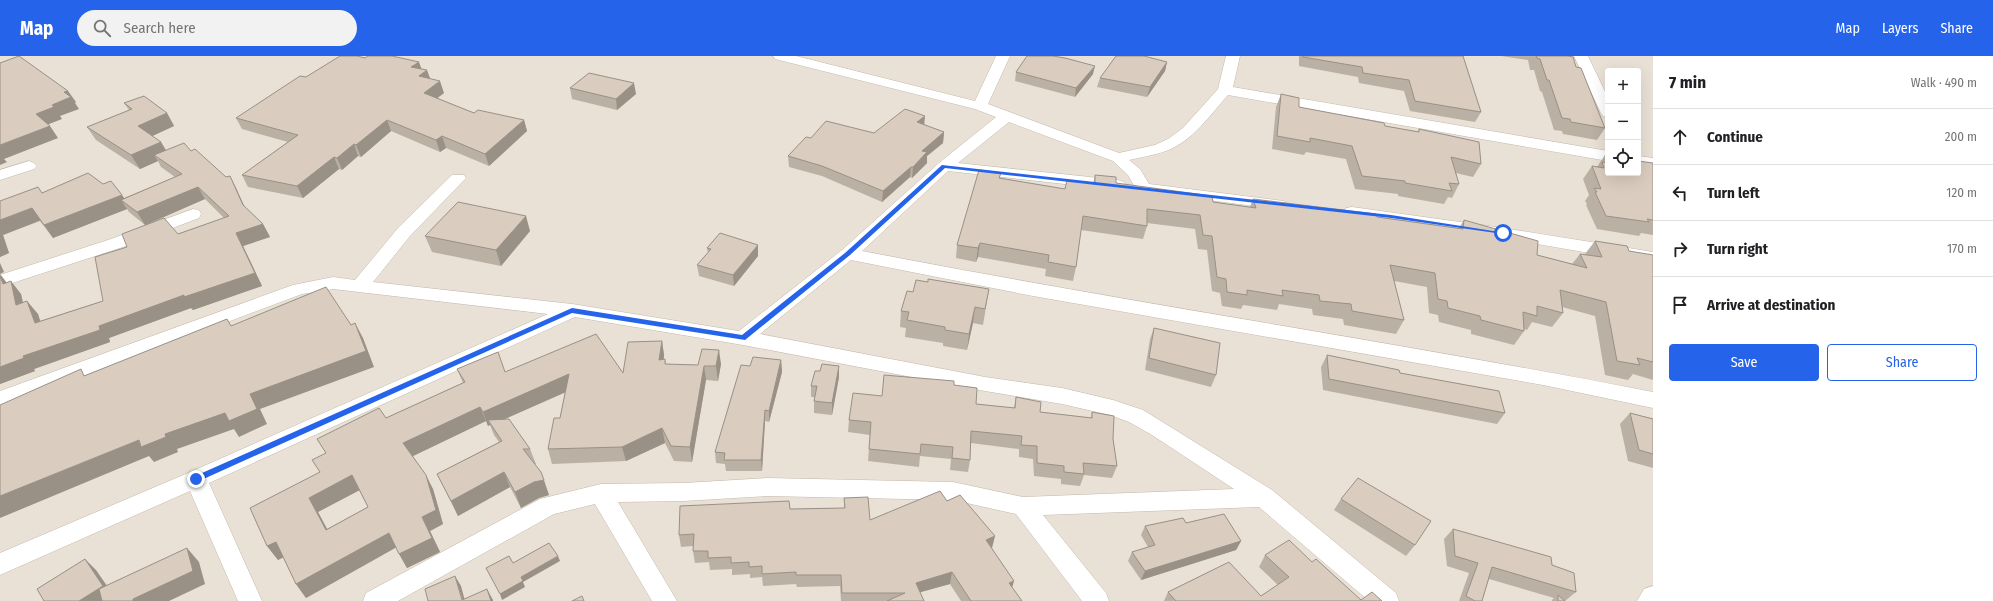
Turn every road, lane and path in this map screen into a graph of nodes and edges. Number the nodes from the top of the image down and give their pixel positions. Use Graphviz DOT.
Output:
graph roads {
  1 [pos="780,56"];
  2 [pos="1003,56"];
  3 [pos="1233,56"];
  4 [pos="1581,56"];
  5 [pos="1225,90"];
  6 [pos="980,106"];
  7 [pos="1605,107"];
  8 [pos="1008,116"];
  9 [pos="1605,155"];
  10 [pos="1118,158"];
  11 [pos="1641,161"];
  12 [pos="1653,163"];
  13 [pos="29,166"];
  14 [pos="944,166"];
  15 [pos="0,175"];
  16 [pos="458,178"];
  17 [pos="1144,188"];
  18 [pos="1289,205"];
  19 [pos="1336,210"];
  20 [pos="193,214"];
  21 [pos="848,254"];
  22 [pos="1653,258"];
  23 [pos="0,281"];
  24 [pos="359,287"];
  25 [pos="572,310"];
  26 [pos="743,338"];
  27 [pos="0,399"];
  28 [pos="1653,400"];
  29 [pos="196,479"];
  30 [pos="601,493"];
  31 [pos="1264,497"];
  32 [pos="1023,506"];
  33 [pos="0,564"];
  34 [pos="1653,597"];
  35 [pos="250,601"];
  36 [pos="375,601"];
  37 [pos="665,601"];
  38 [pos="1097,601"];
  39 [pos="1388,601"];
  40 [pos="1649,601"];
  1 -- 6 [label="street"];
  2 -- 6 [label="street"];
  3 -- 5 [label="street"];
  4 -- 7 [label="street"];
  5 -- 9 [label="street"];
  5 -- 10 [label="street"];
  6 -- 8 [label="street"];
  8 -- 10 [label="street"];
  8 -- 14 [label="street"];
  10 -- 17 [label="street"];
  11 -- 12 [label="street"];
  13 -- 15 [label="street"];
  14 -- 17 [label="street"];
  14 -- 21 [label="street"];
  16 -- 24 [label="street"];
  17 -- 18 [label="street"];
  19 -- 22 [label="street"];
  20 -- 23 [label="street"];
  21 -- 26 [label="street"];
  21 -- 28 [label="street"];
  24 -- 25 [label="street"];
  24 -- 27 [label="street"];
  25 -- 26 [label="street"];
  25 -- 29 [label="street"];
  26 -- 31 [label="street"];
  29 -- 33 [label="street"];
  29 -- 35 [label="street"];
  30 -- 32 [label="street"];
  30 -- 36 [label="street"];
  30 -- 37 [label="street"];
  31 -- 32 [label="street"];
  31 -- 39 [label="street"];
  32 -- 38 [label="street"];
  34 -- 40 [label="street"];
}
